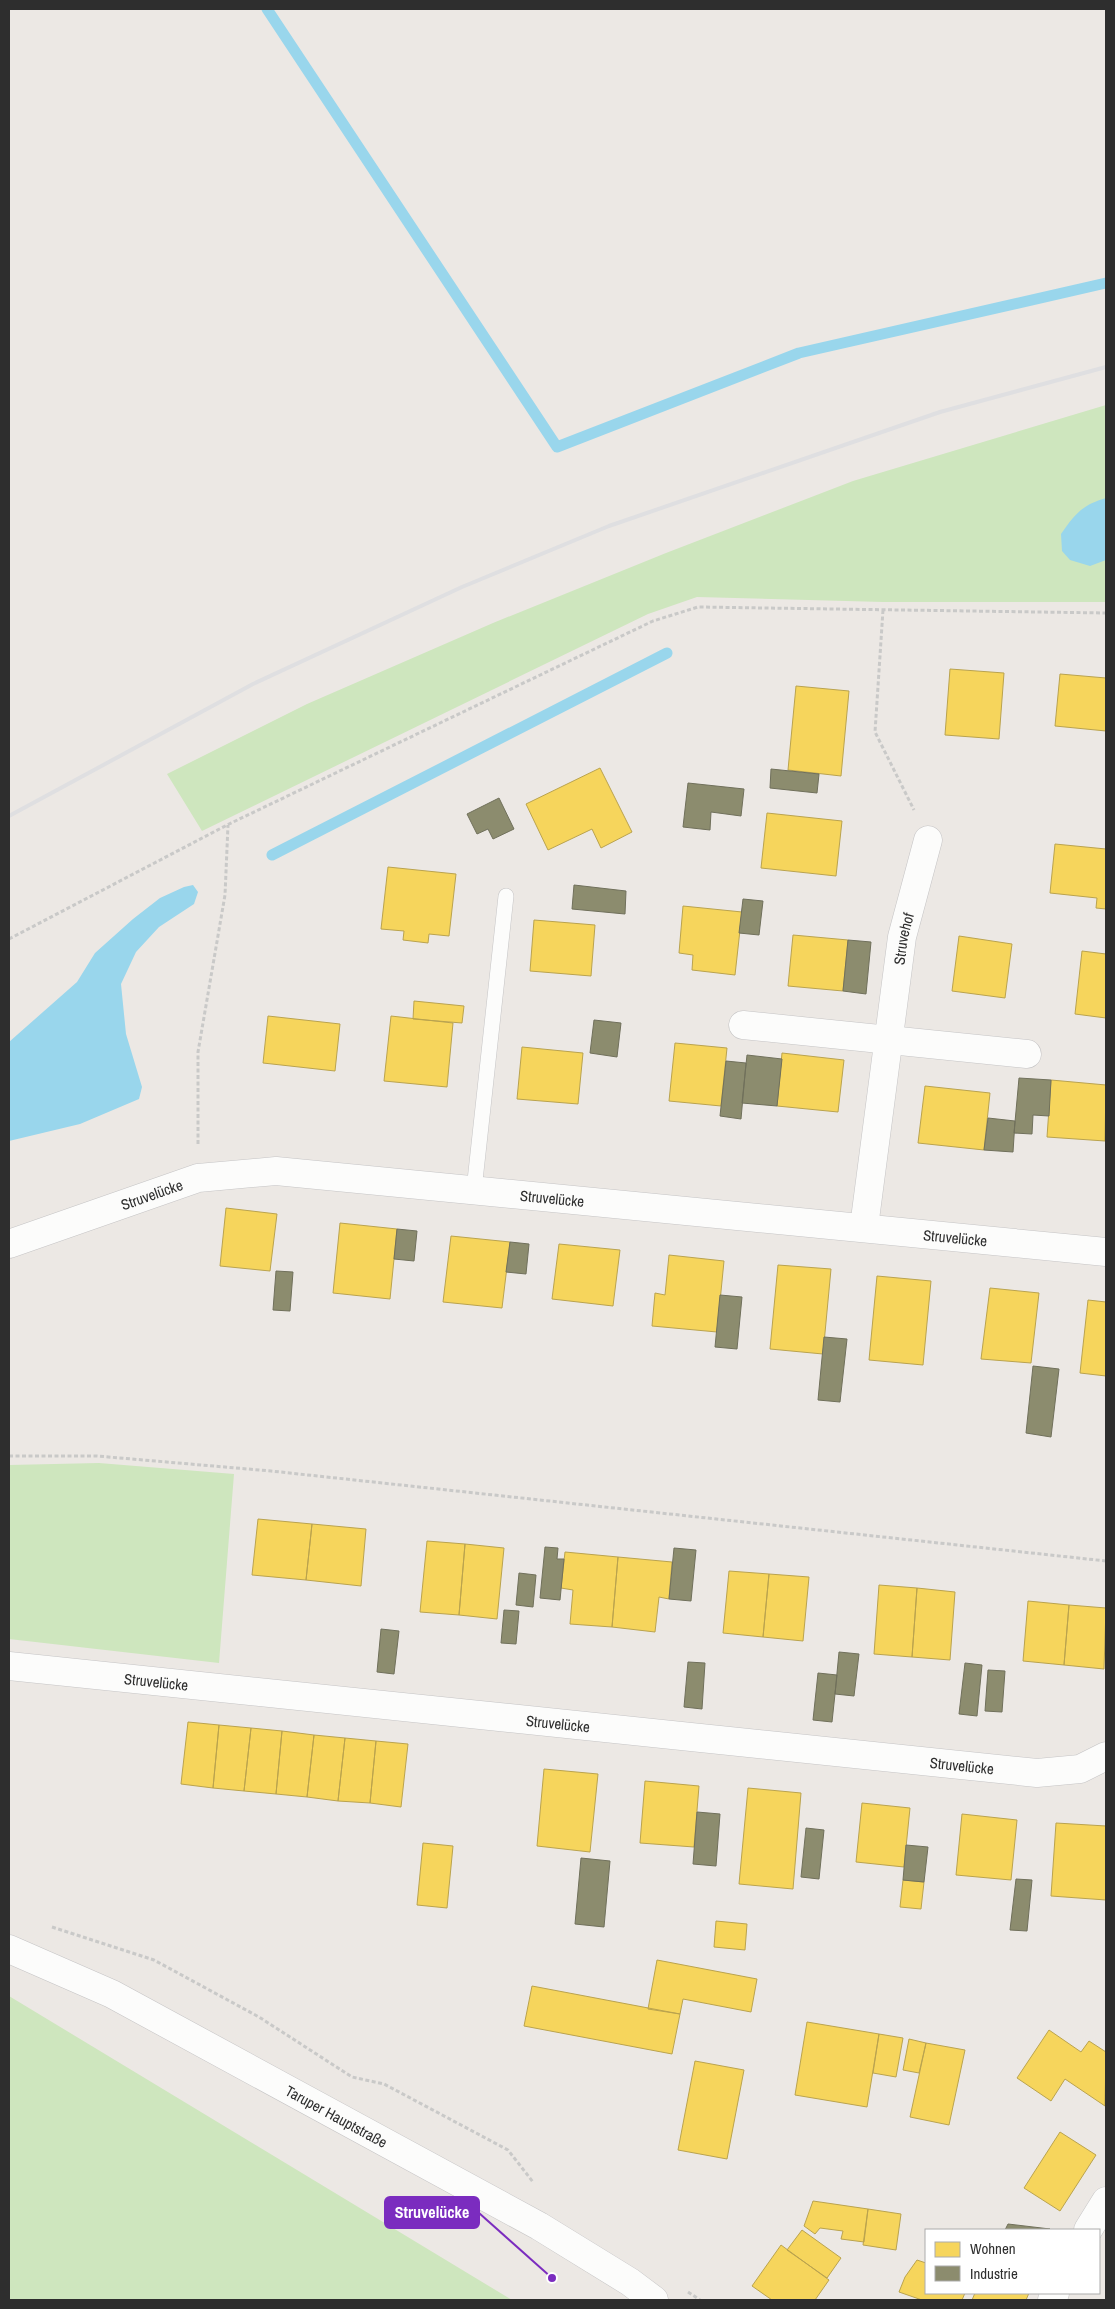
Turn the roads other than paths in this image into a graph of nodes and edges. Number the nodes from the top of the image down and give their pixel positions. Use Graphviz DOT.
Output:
graph roads {
  1 [pos="928,840"];
  2 [pos="506,896"];
  3 [pos="743,1025"];
  4 [pos="888,1040"];
  5 [pos="1027,1054"];
  6 [pos="474,1190"];
  7 [pos="864,1227"];
  8 [pos="9,1244"];
  9 [pos="1106,1252"];
  10 [pos="9,1666"];
  11 [pos="1106,1756"];
  12 [pos="9,1949"];
  13 [pos="1106,2200"];
  14 [pos="1089,2229"];
  15 [pos="654,2300"];
  1 -- 4 [label="street, Struvehof"];
  2 -- 6 [label="lane"];
  3 -- 4 [label="street"];
  4 -- 5 [label="street"];
  4 -- 7 [label="street, Struvehof"];
  6 -- 7 [label="street, Struvelücke"];
  6 -- 8 [label="street, Struvelücke"];
  7 -- 9 [label="street, Struvelücke"];
  10 -- 11 [label="street, Struvelücke"];
  12 -- 15 [label="street, Taruper Hauptstraße"];
  13 -- 14 [label="street"];
}
